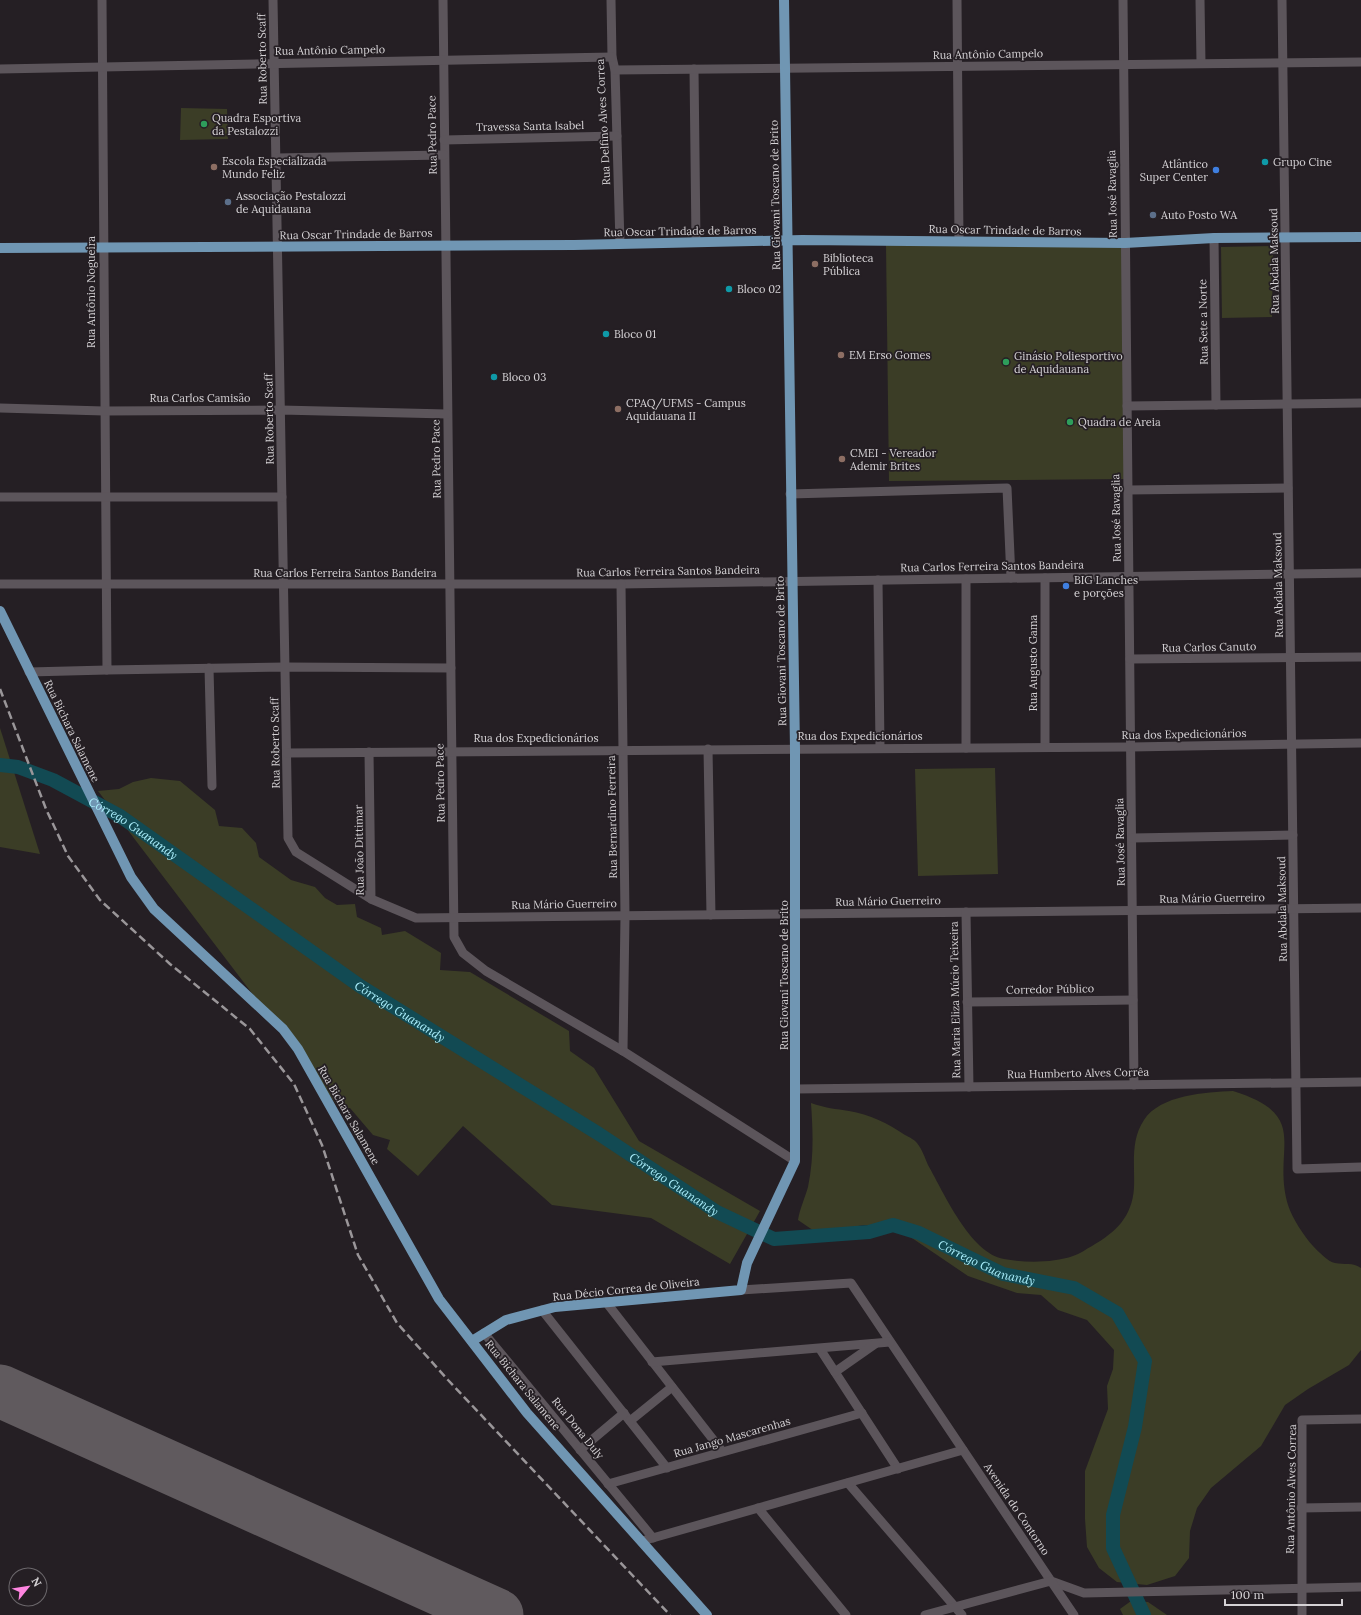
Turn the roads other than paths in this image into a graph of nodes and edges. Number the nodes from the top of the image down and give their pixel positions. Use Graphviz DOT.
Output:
graph roads {
  1 [pos="102,0"];
  2 [pos="273,0"];
  3 [pos="443,0"];
  4 [pos="611,0"];
  5 [pos="784,0"];
  6 [pos="957,0"];
  7 [pos="1123,0"];
  8 [pos="1200,0"];
  9 [pos="1282,0"];
  10 [pos="612,57"];
  11 [pos="443,60"];
  12 [pos="1361,62"];
  13 [pos="274,63"];
  14 [pos="1283,63"];
  15 [pos="1123,64"];
  16 [pos="1201,64"];
  17 [pos="102,66"];
  18 [pos="958,66"];
  19 [pos="0,68"];
  20 [pos="784,68"];
  21 [pos="694,69"];
  22 [pos="615,70"];
  23 [pos="616,136"];
  24 [pos="444,140"];
  25 [pos="444,155"];
  26 [pos="276,158"];
  27 [pos="1361,237"];
  28 [pos="1214,238"];
  29 [pos="1285,238"];
  30 [pos="788,241"];
  31 [pos="959,241"];
  32 [pos="696,242"];
  33 [pos="1125,243"];
  34 [pos="620,244"];
  35 [pos="446,245"];
  36 [pos="0,248"];
  37 [pos="102,248"];
  38 [pos="278,248"];
  39 [pos="1361,403"];
  40 [pos="1288,404"];
  41 [pos="1216,405"];
  42 [pos="1127,406"];
  43 [pos="0,408"];
  44 [pos="281,410"];
  45 [pos="104,411"];
  46 [pos="447,414"];
  47 [pos="1288,488"];
  48 [pos="1128,490"];
  49 [pos="790,494"];
  50 [pos="282,496"];
  51 [pos="0,497"];
  52 [pos="104,498"];
  53 [pos="1361,573"];
  54 [pos="1290,574"];
  55 [pos="1129,576"];
  56 [pos="1011,578"];
  57 [pos="1045,578"];
  58 [pos="966,579"];
  59 [pos="878,580"];
  60 [pos="792,581"];
  61 [pos="0,584"];
  62 [pos="105,584"];
  63 [pos="621,584"];
  64 [pos="284,585"];
  65 [pos="449,585"];
  66 [pos="0,612"];
  67 [pos="1291,658"];
  68 [pos="1361,658"];
  69 [pos="1130,660"];
  70 [pos="285,667"];
  71 [pos="209,668"];
  72 [pos="450,668"];
  73 [pos="107,670"];
  74 [pos="30,672"];
  75 [pos="1361,743"];
  76 [pos="1292,744"];
  77 [pos="1046,747"];
  78 [pos="1131,747"];
  79 [pos="880,748"];
  80 [pos="966,748"];
  81 [pos="708,749"];
  82 [pos="795,749"];
  83 [pos="623,750"];
  84 [pos="452,751"];
  85 [pos="370,752"];
  86 [pos="287,753"];
  87 [pos="212,786"];
  88 [pos="1293,835"];
  89 [pos="1132,838"];
  90 [pos="371,899"];
  91 [pos="1361,908"];
  92 [pos="1294,909"];
  93 [pos="1132,911"];
  94 [pos="966,912"];
  95 [pos="796,914"];
  96 [pos="711,915"];
  97 [pos="625,916"];
  98 [pos="416,918"];
  99 [pos="454,918"];
  100 [pos="1134,1000"];
  101 [pos="967,1002"];
  102 [pos="623,1050"];
  103 [pos="1296,1082"];
  104 [pos="1361,1082"];
  105 [pos="1134,1085"];
  106 [pos="969,1087"];
  107 [pos="796,1089"];
  108 [pos="795,1161"];
  109 [pos="1361,1167"];
  110 [pos="741,1290"];
  111 [pos="606,1302"];
  112 [pos="542,1310"];
  113 [pos="484,1333"];
  114 [pos="472,1341"];
  115 [pos="890,1342"];
  116 [pos="876,1343"];
  117 [pos="820,1349"];
  118 [pos="652,1362"];
  119 [pos="835,1372"];
  120 [pos="672,1387"];
  121 [pos="862,1413"];
  122 [pos="627,1417"];
  123 [pos="1361,1419"];
  124 [pos="580,1450"];
  125 [pos="963,1450"];
  126 [pos="722,1451"];
  127 [pos="667,1468"];
  128 [pos="898,1469"];
  129 [pos="848,1483"];
  130 [pos="608,1484"];
  131 [pos="1361,1507"];
  132 [pos="758,1508"];
  133 [pos="1301,1508"];
  134 [pos="653,1538"];
  135 [pos="642,1541"];
  136 [pos="1051,1581"];
  137 [pos="1302,1588"];
  138 [pos="1361,1588"];
  139 [pos="954,1606"];
  140 [pos="707,1615"];
  141 [pos="846,1615"];
  142 [pos="925,1615"];
  143 [pos="962,1615"];
  144 [pos="1074,1615"];
  145 [pos="1302,1615"];
  1 -- 17 [label="street, Rua Antônio Nogueira"];
  2 -- 13 [label="street, Rua Roberto Scaff"];
  3 -- 11 [label="street, Rua Pedro Pace"];
  4 -- 10 [label="street, Rua Delfino Alves Correa"];
  5 -- 20 [label="main road, Rua Giovani Toscano de Brito"];
  6 -- 18 [label="street"];
  7 -- 15 [label="street, Rua José Ravaglia"];
  8 -- 16 [label="street"];
  9 -- 14 [label="street, Rua Abdala Maksoud"];
  10 -- 11 [label="street, Rua Antônio Campelo"];
  10 -- 22 [label="street, Rua Delfino Alves Correa"];
  11 -- 13 [label="street, Rua Antônio Campelo"];
  11 -- 24 [label="street, Rua Pedro Pace"];
  12 -- 14 [label="street, Rua Antônio Campelo"];
  13 -- 17 [label="street, Rua Antônio Campelo"];
  13 -- 26 [label="street, Rua Roberto Scaff"];
  14 -- 16 [label="street, Rua Antônio Campelo"];
  14 -- 29 [label="street, Rua Abdala Maksoud"];
  15 -- 16 [label="street, Rua Antônio Campelo"];
  15 -- 18 [label="street, Rua Antônio Campelo"];
  15 -- 33 [label="street, Rua José Ravaglia"];
  17 -- 19 [label="street, Rua Antônio Campelo"];
  17 -- 37 [label="street, Rua Antônio Nogueira"];
  18 -- 20 [label="street, Rua Antônio Campelo"];
  18 -- 31 [label="street"];
  20 -- 21 [label="street, Rua Antônio Campelo"];
  20 -- 30 [label="main road, Rua Giovani Toscano de Brito"];
  21 -- 22 [label="street, Rua Antônio Campelo"];
  21 -- 32 [label="street"];
  22 -- 23 [label="street, Rua Delfino Alves Correa"];
  23 -- 24 [label="street, Travessa Santa Isabel"];
  23 -- 34 [label="street, Rua Delfino Alves Correa"];
  24 -- 25 [label="street, Rua Pedro Pace"];
  25 -- 26 [label="street"];
  25 -- 35 [label="street, Rua Pedro Pace"];
  26 -- 38 [label="street, Rua Roberto Scaff"];
  27 -- 29 [label="main road, Rua Oscar Trindade de Barros"];
  28 -- 29 [label="main road, Rua Oscar Trindade de Barros"];
  28 -- 33 [label="main road, Rua Oscar Trindade de Barros"];
  28 -- 41 [label="street, Rua Sete a Norte"];
  29 -- 40 [label="street, Rua Abdala Maksoud"];
  30 -- 31 [label="main road, Rua Oscar Trindade de Barros"];
  30 -- 32 [label="main road, Rua Oscar Trindade de Barros"];
  30 -- 49 [label="main road, Rua Giovani Toscano de Brito"];
  31 -- 33 [label="main road, Rua Oscar Trindade de Barros"];
  32 -- 34 [label="main road, Rua Oscar Trindade de Barros"];
  33 -- 42 [label="street, Rua José Ravaglia"];
  34 -- 35 [label="main road, Rua Oscar Trindade de Barros"];
  35 -- 38 [label="main road, Rua Oscar Trindade de Barros"];
  35 -- 46 [label="street, Rua Pedro Pace"];
  36 -- 37 [label="main road, Rua Oscar Trindade de Barros"];
  37 -- 38 [label="main road, Rua Oscar Trindade de Barros"];
  37 -- 45 [label="street, Rua Antônio Nogueira"];
  38 -- 44 [label="street, Rua Roberto Scaff"];
  39 -- 40 [label="street"];
  40 -- 41 [label="street"];
  40 -- 47 [label="street, Rua Abdala Maksoud"];
  41 -- 42 [label="street"];
  42 -- 48 [label="street, Rua José Ravaglia"];
  43 -- 45 [label="street, Rua Carlos Camisão"];
  44 -- 45 [label="street, Rua Carlos Camisão"];
  44 -- 46 [label="street, Rua Carlos Camisão"];
  44 -- 50 [label="street, Rua Roberto Scaff"];
  45 -- 52 [label="street, Rua Antônio Nogueira"];
  46 -- 65 [label="street, Rua Pedro Pace"];
  47 -- 48 [label="street"];
  47 -- 54 [label="street, Rua Abdala Maksoud"];
  48 -- 55 [label="street, Rua José Ravaglia"];
  49 -- 56 [label="street"];
  49 -- 60 [label="main road, Rua Giovani Toscano de Brito"];
  50 -- 52 [label="street"];
  50 -- 64 [label="street, Rua Roberto Scaff"];
  51 -- 52 [label="street"];
  52 -- 62 [label="street, Rua Antônio Nogueira"];
  53 -- 54 [label="street, Rua Carlos Ferreira Santos Bandeira"];
  54 -- 55 [label="street, Rua Carlos Ferreira Santos Bandeira"];
  54 -- 67 [label="street, Rua Abdala Maksoud"];
  55 -- 57 [label="street, Rua Carlos Ferreira Santos Bandeira"];
  55 -- 69 [label="street, Rua José Ravaglia"];
  56 -- 57 [label="street, Rua Carlos Ferreira Santos Bandeira"];
  56 -- 58 [label="street, Rua Carlos Ferreira Santos Bandeira"];
  57 -- 77 [label="street, Rua Augusto Gama"];
  58 -- 59 [label="street, Rua Carlos Ferreira Santos Bandeira"];
  58 -- 80 [label="street"];
  59 -- 60 [label="street, Rua Carlos Ferreira Santos Bandeira"];
  59 -- 79 [label="street"];
  60 -- 63 [label="street, Rua Carlos Ferreira Santos Bandeira"];
  60 -- 82 [label="main road, Rua Giovani Toscano de Brito"];
  61 -- 62 [label="street, Rua Carlos Ferreira Santos Bandeira"];
  62 -- 64 [label="street, Rua Carlos Ferreira Santos Bandeira"];
  62 -- 73 [label="street, Rua Antônio Nogueira"];
  63 -- 65 [label="street, Rua Carlos Ferreira Santos Bandeira"];
  63 -- 83 [label="street, Rua Bernardino Ferreira"];
  64 -- 65 [label="street, Rua Carlos Ferreira Santos Bandeira"];
  64 -- 70 [label="street, Rua Roberto Scaff"];
  65 -- 72 [label="street, Rua Pedro Pace"];
  66 -- 74 [label="main road, Rua Bichara Salamene"];
  67 -- 68 [label="street, Rua Carlos Canuto"];
  67 -- 69 [label="street, Rua Carlos Canuto"];
  67 -- 76 [label="street, Rua Abdala Maksoud"];
  69 -- 78 [label="street, Rua José Ravaglia"];
  70 -- 71 [label="street"];
  70 -- 72 [label="street"];
  70 -- 86 [label="street, Rua Roberto Scaff"];
  71 -- 73 [label="street"];
  71 -- 87 [label="street"];
  72 -- 84 [label="street, Rua Pedro Pace"];
  73 -- 74 [label="street"];
  74 -- 114 [label="main road, Rua Bichara Salamene"];
  75 -- 76 [label="street, Rua dos Expedicionários"];
  76 -- 78 [label="street, Rua dos Expedicionários"];
  76 -- 88 [label="street, Rua Abdala Maksoud"];
  77 -- 78 [label="street, Rua dos Expedicionários"];
  77 -- 80 [label="street, Rua dos Expedicionários"];
  78 -- 89 [label="street, Rua José Ravaglia"];
  79 -- 80 [label="street, Rua dos Expedicionários"];
  79 -- 82 [label="street, Rua dos Expedicionários"];
  81 -- 82 [label="street, Rua dos Expedicionários"];
  81 -- 83 [label="street, Rua dos Expedicionários"];
  81 -- 96 [label="street"];
  82 -- 95 [label="main road, Rua Giovani Toscano de Brito"];
  83 -- 84 [label="street, Rua dos Expedicionários"];
  83 -- 97 [label="street, Rua Bernardino Ferreira"];
  84 -- 85 [label="street, Rua dos Expedicionários"];
  84 -- 99 [label="street, Rua Pedro Pace"];
  85 -- 86 [label="street, Rua dos Expedicionários"];
  85 -- 90 [label="street, Rua João Dittimar"];
  86 -- 90 [label="street, Rua Roberto Scaff"];
  88 -- 89 [label="street"];
  88 -- 92 [label="street, Rua Abdala Maksoud"];
  89 -- 93 [label="street, Rua José Ravaglia"];
  90 -- 98 [label="street, Rua João Dittimar"];
  91 -- 92 [label="street, Rua Mário Guerreiro"];
  92 -- 93 [label="street, Rua Mário Guerreiro"];
  92 -- 103 [label="street, Rua Abdala Maksoud"];
  93 -- 94 [label="street, Rua Mário Guerreiro"];
  93 -- 100 [label="street, Rua José Ravaglia"];
  94 -- 95 [label="street, Rua Mário Guerreiro"];
  94 -- 101 [label="street, Rua Maria Eliza Múcio Teixeira"];
  95 -- 96 [label="street, Rua Mário Guerreiro"];
  95 -- 107 [label="main road, Rua Giovani Toscano de Brito"];
  96 -- 97 [label="street, Rua Mário Guerreiro"];
  97 -- 99 [label="street, Rua Mário Guerreiro"];
  97 -- 102 [label="street, Rua Bernardino Ferreira"];
  98 -- 99 [label="street, Rua Mário Guerreiro"];
  99 -- 102 [label="street, Rua Pedro Pace"];
  100 -- 101 [label="street, Corredor Público"];
  100 -- 105 [label="street, Rua José Ravaglia"];
  101 -- 106 [label="street, Rua Maria Eliza Múcio Teixeira"];
  102 -- 108 [label="street, Rua Pedro Pace"];
  103 -- 104 [label="street, Rua Humberto Alves Corrêa"];
  103 -- 105 [label="street, Rua Humberto Alves Corrêa"];
  103 -- 109 [label="street, Rua Abdala Maksoud"];
  105 -- 106 [label="street, Rua Humberto Alves Corrêa"];
  106 -- 107 [label="street, Rua Humberto Alves Corrêa"];
  107 -- 108 [label="main road, Rua Giovani Toscano de Brito"];
  108 -- 110 [label="main road, Rua Giovani Toscano de Brito"];
  110 -- 111 [label="main road, Rua Décio Correa de Oliveira"];
  110 -- 115 [label="street, Avenida do Contorno"];
  111 -- 112 [label="main road, Rua Décio Correa de Oliveira"];
  111 -- 118 [label="street"];
  112 -- 113 [label="main road, Rua Décio Correa de Oliveira"];
  112 -- 122 [label="street"];
  113 -- 114 [label="main road, Rua Décio Correa de Oliveira"];
  113 -- 124 [label="street, Rua Dona Duly"];
  114 -- 135 [label="main road, Rua Bichara Salamene"];
  115 -- 116 [label="street"];
  115 -- 125 [label="street, Avenida do Contorno"];
  116 -- 117 [label="street"];
  116 -- 119 [label="street"];
  117 -- 118 [label="street"];
  117 -- 119 [label="street"];
  118 -- 120 [label="street"];
  119 -- 121 [label="street"];
  120 -- 122 [label="street"];
  120 -- 126 [label="street"];
  121 -- 126 [label="street, Rua Jango Mascarenhas"];
  121 -- 128 [label="street"];
  122 -- 124 [label="street"];
  122 -- 127 [label="street"];
  123 -- 133 [label="street, Rua Antônio Alves Correa"];
  124 -- 130 [label="street, Rua Dona Duly"];
  125 -- 128 [label="street"];
  125 -- 136 [label="street, Avenida do Contorno"];
  126 -- 127 [label="street, Rua Jango Mascarenhas"];
  127 -- 130 [label="street, Rua Jango Mascarenhas"];
  128 -- 129 [label="street"];
  129 -- 132 [label="street"];
  129 -- 139 [label="street"];
  130 -- 134 [label="street, Rua Dona Duly"];
  131 -- 133 [label="street"];
  132 -- 134 [label="street"];
  132 -- 141 [label="street"];
  133 -- 137 [label="street, Rua Antônio Alves Correa"];
  134 -- 135 [label="street"];
  135 -- 140 [label="main road, Rua Bichara Salamene"];
  136 -- 137 [label="street"];
  136 -- 139 [label="street"];
  136 -- 144 [label="street, Avenida do Contorno"];
  137 -- 138 [label="street"];
  137 -- 145 [label="street, Rua Antônio Alves Correa"];
  139 -- 142 [label="street"];
  139 -- 143 [label="street"];
}
